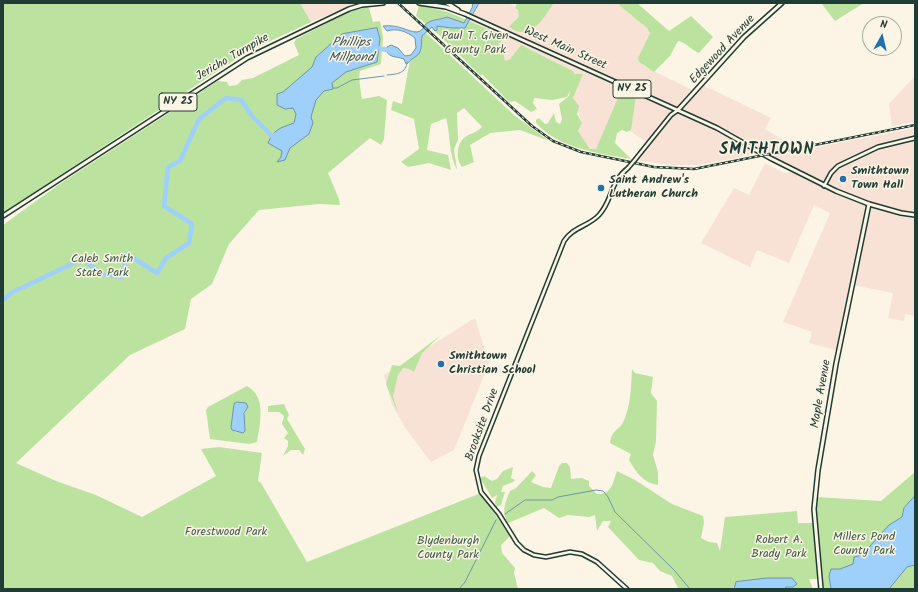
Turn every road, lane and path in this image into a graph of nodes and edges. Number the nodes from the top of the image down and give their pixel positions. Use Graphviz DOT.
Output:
graph roads {
  1 [pos="383,3"];
  2 [pos="419,3"];
  3 [pos="422,3"];
  4 [pos="441,3"];
  5 [pos="447,3"];
  6 [pos="782,3"];
  7 [pos="361,4"];
  8 [pos="436,6"];
  9 [pos="446,7"];
  10 [pos="465,14"];
  11 [pos="678,110"];
  12 [pos="915,138"];
  13 [pos="824,186"];
  14 [pos="869,204"];
  15 [pos="915,215"];
  16 [pos="3,216"];
  17 [pos="627,589"];
  18 [pos="822,589"];
  1 -- 7 [label="main road, Jericho Turnpike / NY 25"];
  2 -- 3 [label="main road, NY 25"];
  3 -- 8 [label="main road, NY 25"];
  4 -- 8 [label="main road"];
  4 -- 9 [label="main road"];
  5 -- 10 [label="main road"];
  6 -- 11 [label="main road, Edgewood Avenue"];
  7 -- 16 [label="main road, Jericho Turnpike / NY 25"];
  8 -- 9 [label="main road, NY 25"];
  9 -- 10 [label="main road, West Main Street / NY 25"];
  10 -- 11 [label="main road, West Main Street / NY 25"];
  11 -- 13 [label="main road, West Main Street / NY 25"];
  11 -- 17 [label="street, Brooksite Drive, bridge"];
  12 -- 13 [label="street"];
  13 -- 14 [label="main road, West Main Street / NY 25"];
  14 -- 15 [label="main road, West Main Street / NY 25"];
  14 -- 18 [label="main road, Maple Avenue"];
}
